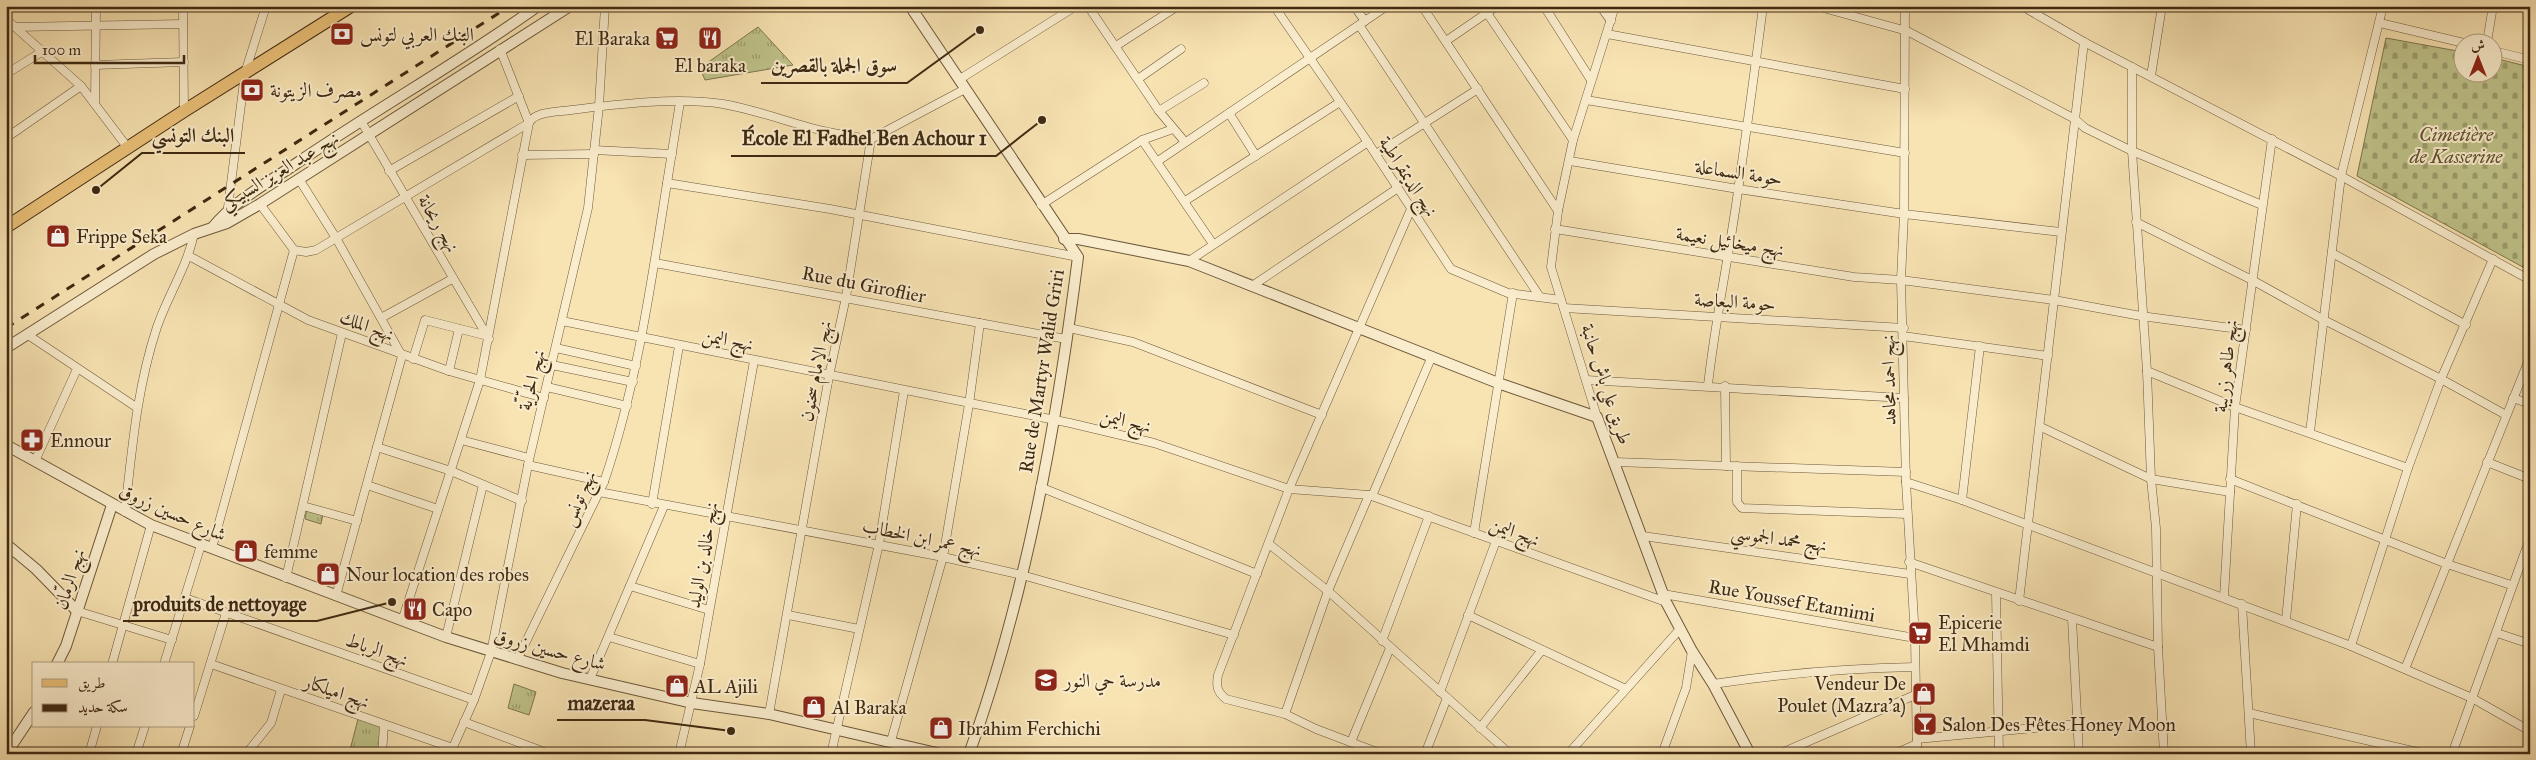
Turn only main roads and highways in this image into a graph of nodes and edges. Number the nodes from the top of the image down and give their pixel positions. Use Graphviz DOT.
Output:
graph roads {
  1 [pos="351,6"];
  2 [pos="6,228"];
  1 -- 2 [label="main road"];
}
